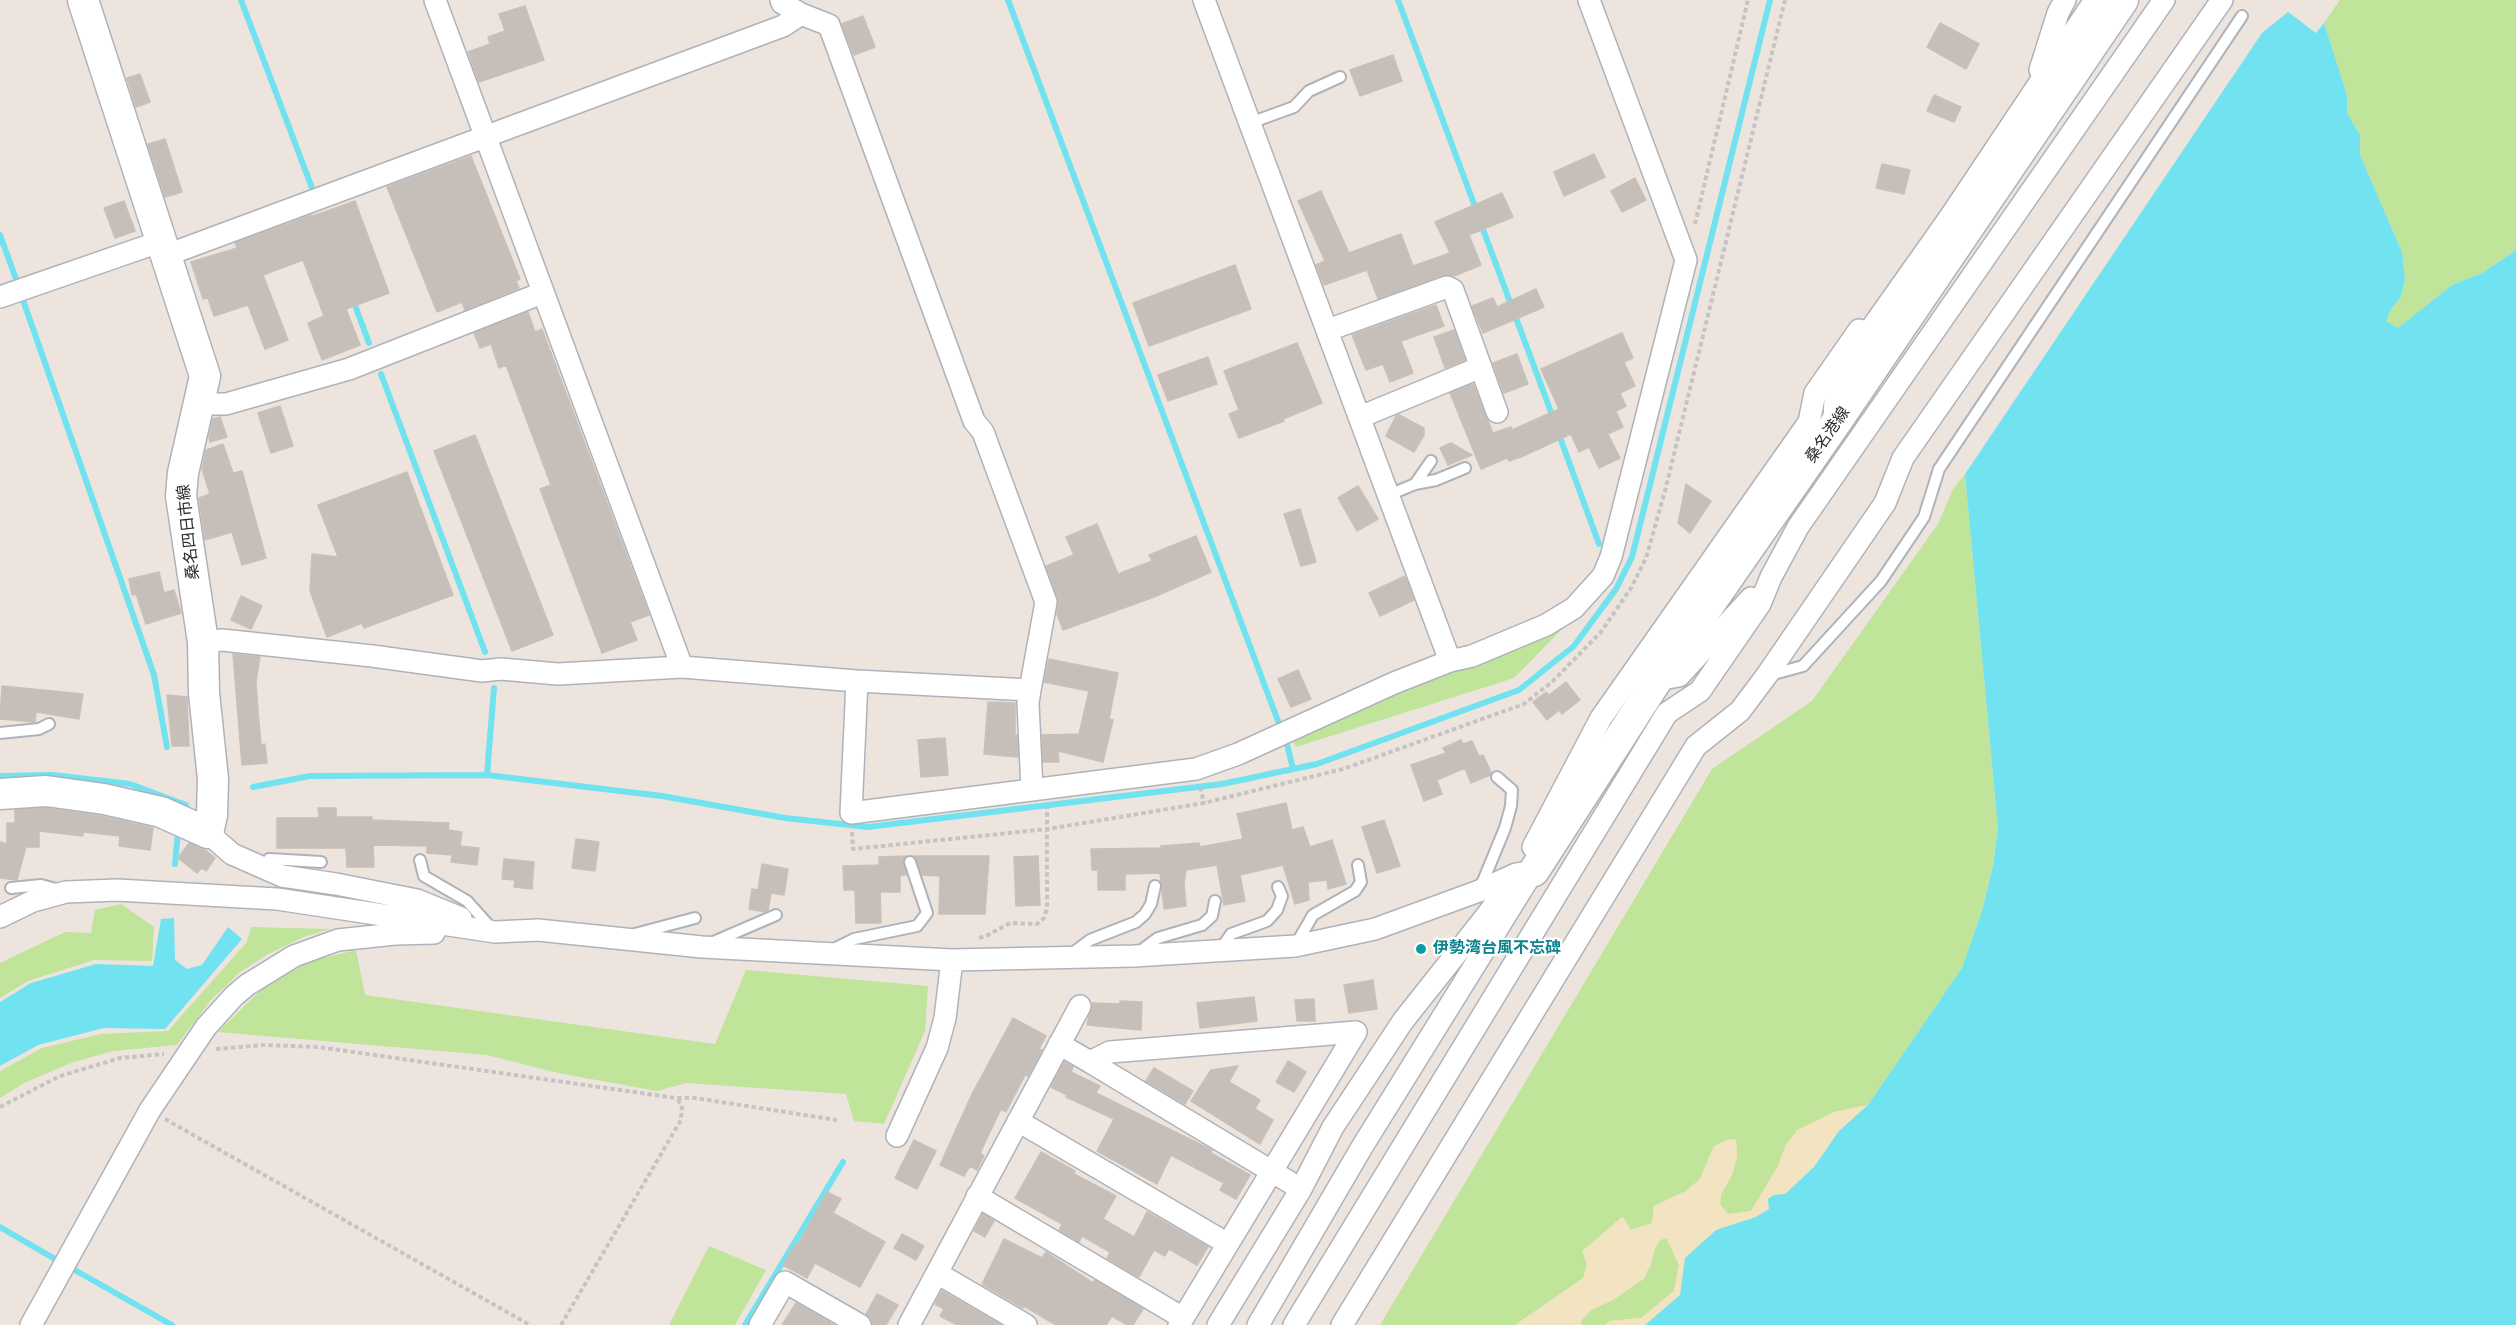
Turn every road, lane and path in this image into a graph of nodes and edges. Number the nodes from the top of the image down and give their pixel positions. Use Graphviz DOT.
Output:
graph roads {
  1 [pos="83,0"];
  2 [pos="435,0"];
  3 [pos="781,0"];
  4 [pos="1204,0"];
  5 [pos="1589,0"];
  6 [pos="1748,0"];
  7 [pos="1785,0"];
  8 [pos="2065,0"];
  9 [pos="2095,0"];
  10 [pos="2123,0"];
  11 [pos="2164,0"];
  12 [pos="2222,0"];
  13 [pos="801,14"];
  14 [pos="2242,16"];
  15 [pos="1340,77"];
  16 [pos="2032,95"];
  17 [pos="1758,113"];
  18 [pos="1250,123"];
  19 [pos="485,136"];
  20 [pos="165,248"];
  21 [pos="1686,260"];
  22 [pos="542,293"];
  23 [pos="0,297"];
  24 [pos="1328,330"];
  25 [pos="1868,333"];
  26 [pos="1481,367"];
  27 [pos="196,404"];
  28 [pos="1497,412"];
  29 [pos="1360,417"];
  30 [pos="1833,427"];
  31 [pos="1431,461"];
  32 [pos="1465,468"];
  33 [pos="1414,484"];
  34 [pos="1389,495"];
  35 [pos="1771,577"];
  36 [pos="203,642"];
  37 [pos="1450,661"];
  38 [pos="682,667"];
  39 [pos="1767,675"];
  40 [pos="1657,680"];
  41 [pos="858,681"];
  42 [pos="1030,690"];
  43 [pos="49,724"];
  44 [pos="0,733"];
  45 [pos="1497,777"];
  46 [pos="1032,790"];
  47 [pos="0,794"];
  48 [pos="210,824"];
  49 [pos="1048,829"];
  50 [pos="420,860"];
  51 [pos="321,862"];
  52 [pos="910,862"];
  53 [pos="1358,865"];
  54 [pos="265,870"];
  55 [pos="1525,873"];
  56 [pos="1155,886"];
  57 [pos="1278,887"];
  58 [pos="11,888"];
  59 [pos="1479,891"];
  60 [pos="66,892"];
  61 [pos="1215,901"];
  62 [pos="776,915"];
  63 [pos="0,917"];
  64 [pos="695,918"];
  65 [pos="495,932"];
  66 [pos="617,938"];
  67 [pos="968,940"];
  68 [pos="1295,946"];
  69 [pos="702,947"];
  70 [pos="1218,952"];
  71 [pos="824,954"];
  72 [pos="1134,956"];
  73 [pos="1067,957"];
  74 [pos="952,960"];
  75 [pos="1080,1006"];
  76 [pos="1059,1044"];
  77 [pos="189,1051"];
  78 [pos="1090,1062"];
  79 [pos="676,1098"];
  80 [pos="0,1107"];
  81 [pos="150,1110"];
  82 [pos="837,1120"];
  83 [pos="1018,1121"];
  84 [pos="897,1136"];
  85 [pos="1270,1171"];
  86 [pos="1301,1189"];
  87 [pos="977,1196"];
  88 [pos="1228,1244"];
  89 [pos="937,1273"];
  90 [pos="1181,1322"];
  91 [pos="31,1325"];
  92 [pos="531,1325"];
  93 [pos="561,1325"];
  94 [pos="760,1325"];
  95 [pos="860,1325"];
  96 [pos="909,1325"];
  97 [pos="1026,1325"];
  98 [pos="1218,1325"];
  99 [pos="1258,1325"];
  100 [pos="1294,1325"];
  101 [pos="1342,1325"];
  1 -- 20 [label="main road, 桑名四日市線"];
  2 -- 19 [label="street"];
  3 -- 13 [label="street"];
  4 -- 18 [label="street"];
  5 -- 21 [label="street"];
  6 -- 21 [label="path"];
  7 -- 17 [label="path"];
  8 -- 16 [label="street"];
  9 -- 16 [label="street"];
  10 -- 30 [label="main road, 桑名港線"];
  11 -- 35 [label="street"];
  12 -- 39 [label="street"];
  13 -- 19 [label="street"];
  13 -- 42 [label="street"];
  14 -- 39 [label="lane"];
  15 -- 18 [label="lane"];
  16 -- 25 [label="street"];
  18 -- 24 [label="street"];
  19 -- 20 [label="street"];
  19 -- 22 [label="street"];
  20 -- 23 [label="street"];
  20 -- 27 [label="main road, 桑名四日市線"];
  21 -- 37 [label="street"];
  22 -- 27 [label="street"];
  22 -- 38 [label="street"];
  24 -- 26 [label="street"];
  24 -- 29 [label="street"];
  25 -- 30 [label="street"];
  25 -- 55 [label="street"];
  26 -- 28 [label="street"];
  26 -- 29 [label="street"];
  27 -- 36 [label="main road, 桑名四日市線"];
  29 -- 34 [label="street"];
  30 -- 40 [label="main road, 桑名港線"];
  31 -- 33 [label="lane"];
  32 -- 33 [label="lane"];
  33 -- 34 [label="lane"];
  34 -- 37 [label="street"];
  35 -- 40 [label="street"];
  35 -- 100 [label="street"];
  36 -- 38 [label="street"];
  36 -- 48 [label="main road, 桑名四日市線"];
  37 -- 46 [label="street"];
  38 -- 41 [label="street"];
  39 -- 101 [label="street"];
  40 -- 55 [label="main road, 桑名港線"];
  41 -- 42 [label="street"];
  41 -- 46 [label="street"];
  42 -- 46 [label="street"];
  43 -- 44 [label="lane"];
  45 -- 59 [label="lane"];
  47 -- 48 [label="main road"];
  48 -- 54 [label="street"];
  49 -- 67 [label="path"];
  50 -- 65 [label="lane"];
  51 -- 54 [label="lane"];
  52 -- 71 [label="lane"];
  53 -- 68 [label="lane"];
  54 -- 65 [label="street"];
  55 -- 59 [label="street"];
  55 -- 86 [label="street"];
  55 -- 99 [label="street"];
  56 -- 73 [label="lane"];
  57 -- 70 [label="lane"];
  58 -- 60 [label="lane"];
  59 -- 68 [label="street"];
  60 -- 63 [label="street"];
  60 -- 65 [label="street"];
  61 -- 72 [label="lane"];
  62 -- 69 [label="lane"];
  64 -- 66 [label="lane"];
  65 -- 66 [label="street"];
  65 -- 77 [label="street"];
  66 -- 69 [label="street"];
  68 -- 70 [label="street"];
  69 -- 71 [label="street"];
  70 -- 72 [label="street"];
  71 -- 74 [label="street"];
  72 -- 73 [label="street"];
  73 -- 74 [label="street"];
  74 -- 84 [label="street"];
  75 -- 76 [label="street"];
  76 -- 78 [label="street"];
  76 -- 83 [label="street"];
  77 -- 79 [label="path"];
  77 -- 80 [label="path"];
  77 -- 81 [label="street"];
  78 -- 85 [label="street"];
  78 -- 85 [label="street"];
  79 -- 82 [label="path"];
  79 -- 93 [label="path"];
  81 -- 91 [label="street"];
  81 -- 92 [label="path"];
  83 -- 87 [label="street"];
  83 -- 88 [label="street"];
  85 -- 86 [label="street"];
  85 -- 88 [label="street"];
  86 -- 98 [label="street"];
  87 -- 89 [label="street"];
  87 -- 90 [label="street"];
  88 -- 90 [label="street"];
  89 -- 96 [label="street"];
  89 -- 97 [label="street"];
  94 -- 95 [label="street"];
}
